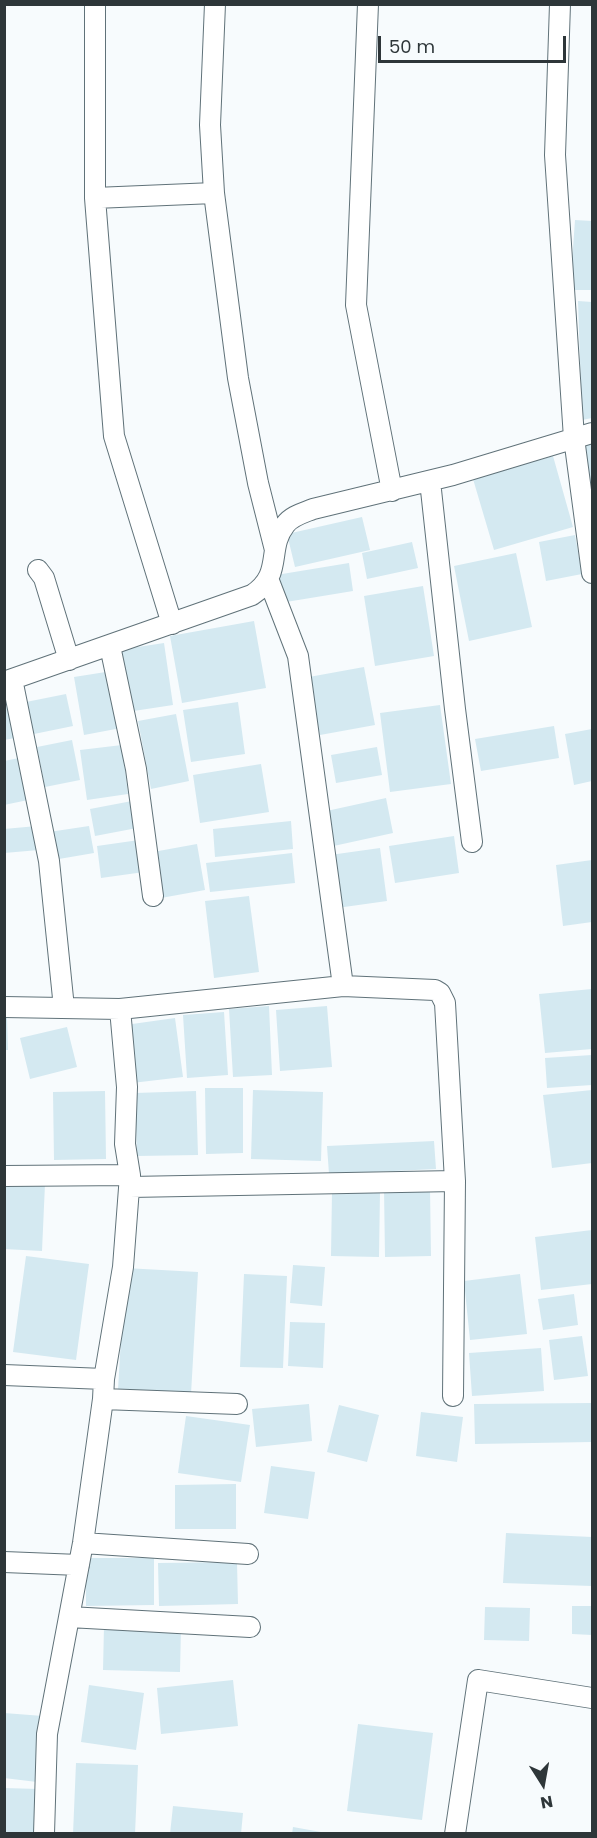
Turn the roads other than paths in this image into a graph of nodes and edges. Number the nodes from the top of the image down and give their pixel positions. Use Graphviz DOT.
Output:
graph roads {
  1 [pos="95,4"];
  2 [pos="215,4"];
  3 [pos="368,4"];
  4 [pos="560,4"];
  5 [pos="214,193"];
  6 [pos="95,198"];
  7 [pos="583,435"];
  8 [pos="430,481"];
  9 [pos="392,491"];
  10 [pos="275,553"];
  11 [pos="38,570"];
  12 [pos="592,573"];
  13 [pos="269,581"];
  14 [pos="172,624"];
  15 [pos="110,646"];
  16 [pos="69,660"];
  17 [pos="8,681"];
  18 [pos="472,842"];
  19 [pos="153,897"];
  20 [pos="343,986"];
  21 [pos="4,1007"];
  22 [pos="64,1008"];
  23 [pos="120,1009"];
  24 [pos="4,1176"];
  25 [pos="130,1181"];
  26 [pos="455,1181"];
  27 [pos="4,1375"];
  28 [pos="103,1389"];
  29 [pos="453,1396"];
  30 [pos="237,1404"];
  31 [pos="83,1543"];
  32 [pos="248,1554"];
  33 [pos="4,1562"];
  34 [pos="79,1565"];
  35 [pos="69,1617"];
  36 [pos="250,1627"];
  37 [pos="592,1698"];
  38 [pos="44,1833"];
  39 [pos="455,1833"];
  1 -- 6 [label="street"];
  2 -- 5 [label="street"];
  3 -- 9 [label="street"];
  4 -- 7 [label="street"];
  5 -- 6 [label="street"];
  5 -- 10 [label="street"];
  6 -- 14 [label="street"];
  7 -- 8 [label="street"];
  7 -- 12 [label="street"];
  8 -- 9 [label="street"];
  8 -- 18 [label="street"];
  9 -- 10 [label="street"];
  10 -- 13 [label="street"];
  11 -- 16 [label="street"];
  13 -- 14 [label="street"];
  13 -- 20 [label="street"];
  14 -- 15 [label="street"];
  15 -- 16 [label="street"];
  15 -- 19 [label="street"];
  16 -- 17 [label="street"];
  17 -- 22 [label="street"];
  20 -- 23 [label="street"];
  20 -- 26 [label="street"];
  21 -- 22 [label="street"];
  22 -- 23 [label="street"];
  23 -- 25 [label="street"];
  24 -- 25 [label="street"];
  25 -- 26 [label="street"];
  25 -- 28 [label="street"];
  26 -- 29 [label="street"];
  27 -- 28 [label="street"];
  28 -- 30 [label="street"];
  28 -- 31 [label="street"];
  31 -- 32 [label="street"];
  31 -- 34 [label="street"];
  33 -- 34 [label="street"];
  34 -- 35 [label="street"];
  35 -- 36 [label="street"];
  35 -- 38 [label="street"];
  37 -- 39 [label="street"];
}
